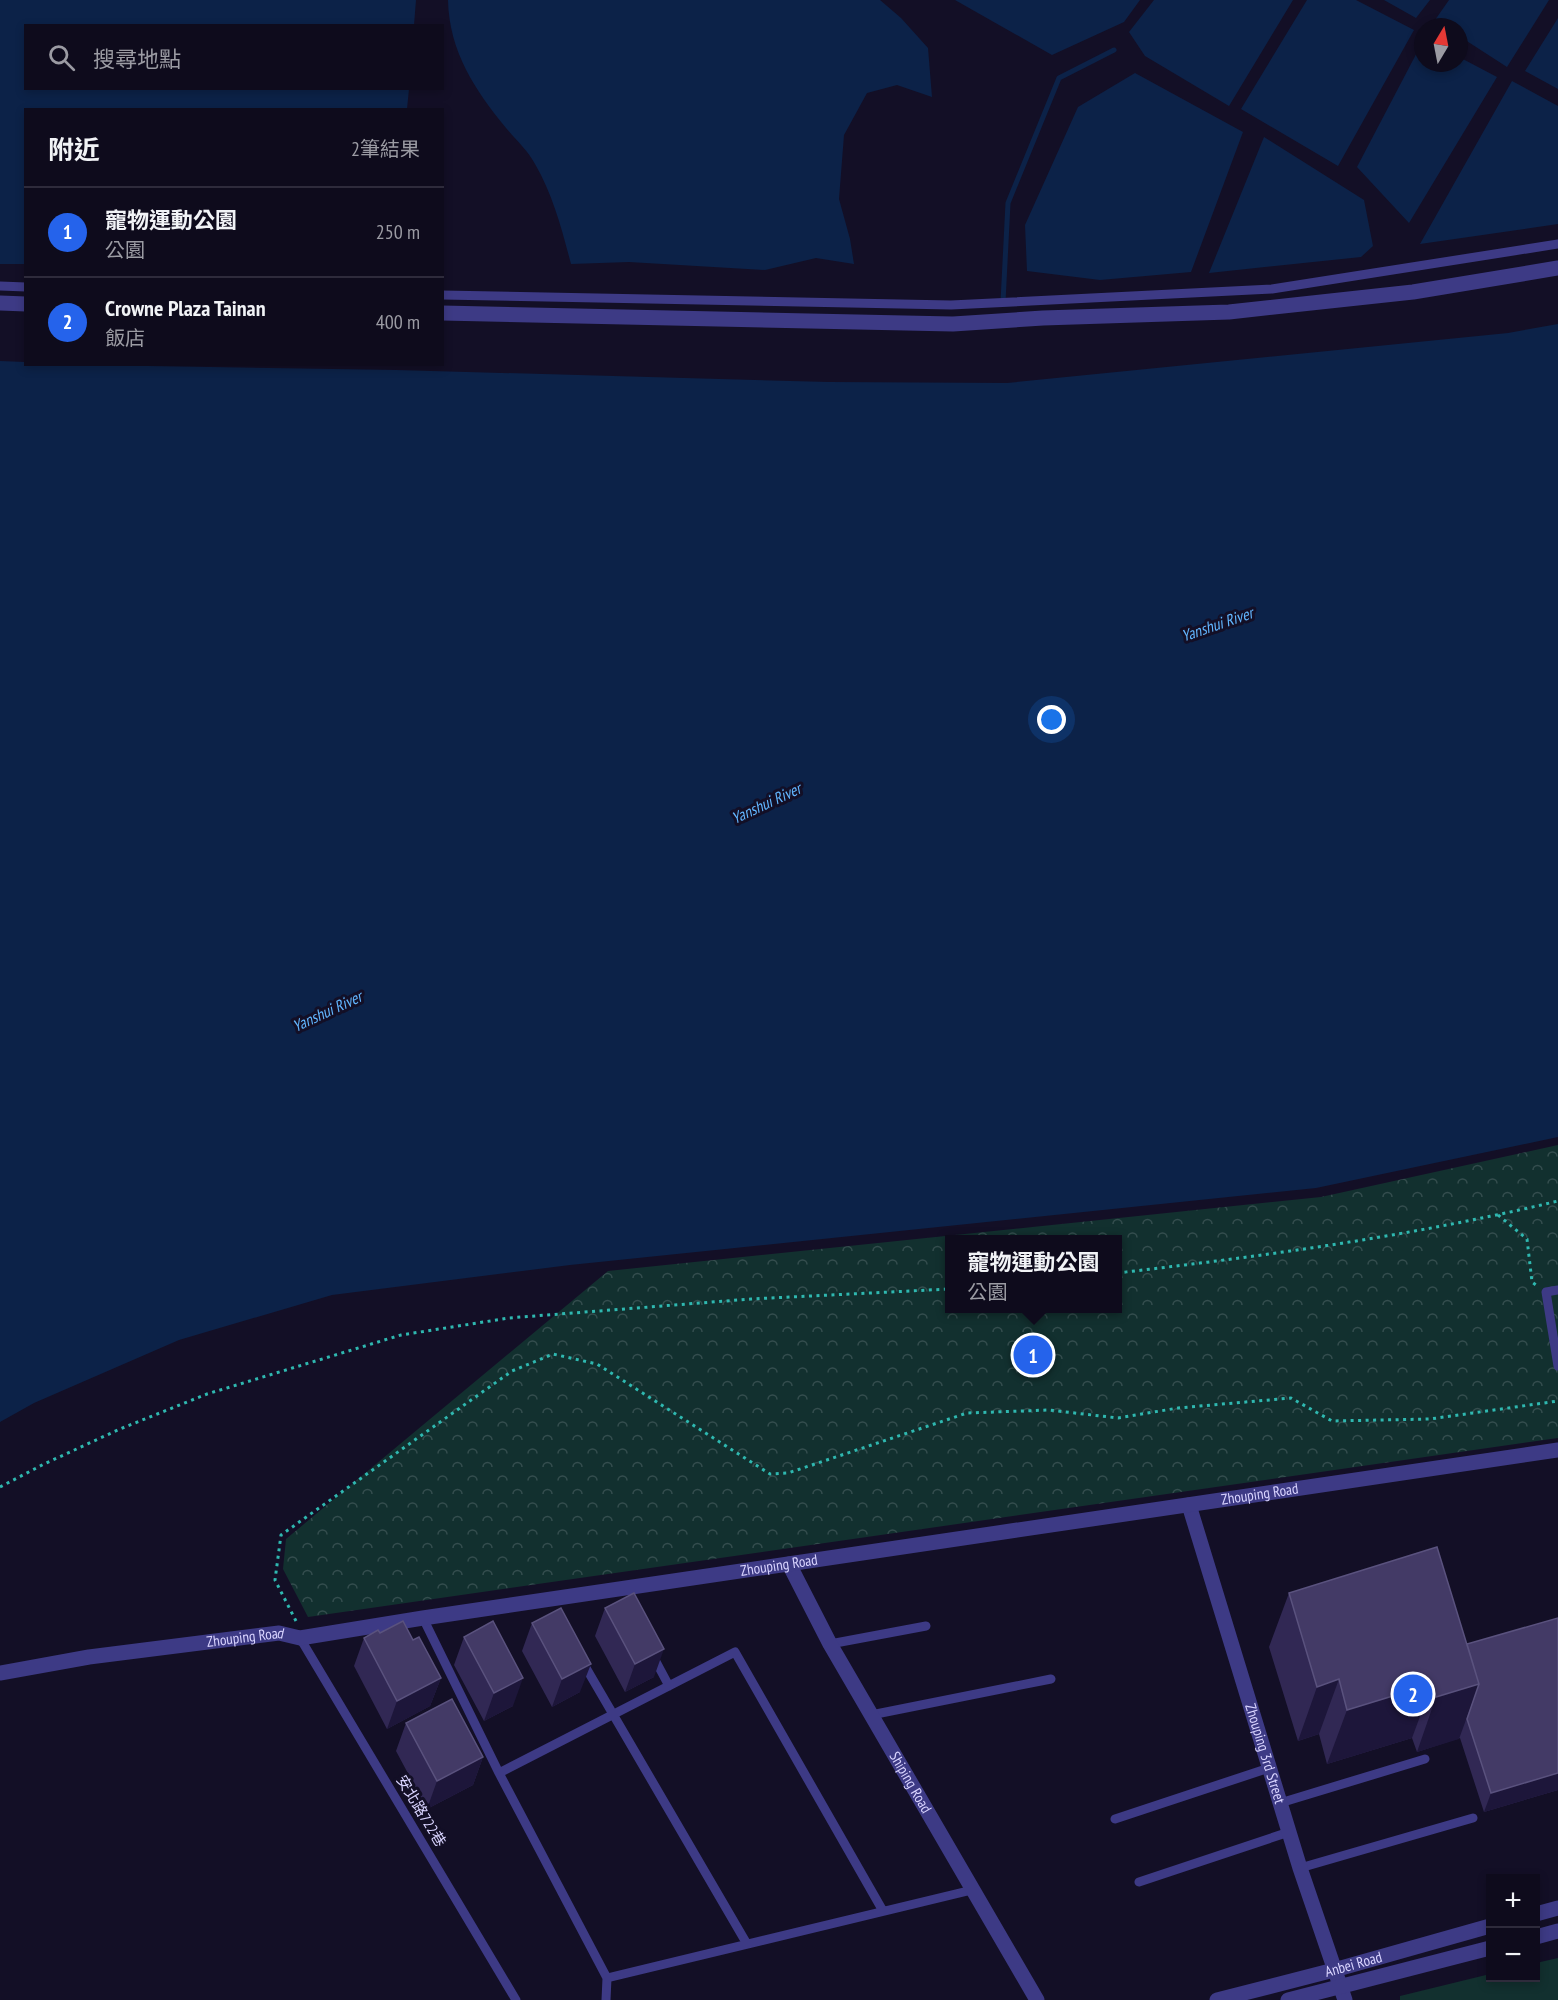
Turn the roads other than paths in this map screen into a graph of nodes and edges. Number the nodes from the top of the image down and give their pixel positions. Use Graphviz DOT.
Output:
graph roads {
  1 [pos="1558,244"];
  2 [pos="1558,268"];
  3 [pos="0,286"];
  4 [pos="24,287"];
  5 [pos="444,295"];
  6 [pos="0,303"];
  7 [pos="24,304"];
  8 [pos="444,313"];
  9 [pos="1558,1290"];
  10 [pos="1556,1345"];
  11 [pos="1558,1366"];
  12 [pos="1558,1450"];
  13 [pos="1189,1505"];
  14 [pos="789,1564"];
  15 [pos="423,1618"];
  16 [pos="926,1626"];
  17 [pos="300,1638"];
  18 [pos="830,1644"];
  19 [pos="648,1647"];
  20 [pos="575,1648"];
  21 [pos="0,1673"];
  22 [pos="1051,1679"];
  23 [pos="669,1686"];
  24 [pos="613,1714"];
  25 [pos="871,1715"];
  26 [pos="1425,1759"];
  27 [pos="1269,1768"];
  28 [pos="499,1773"];
  29 [pos="1280,1803"];
  30 [pos="1473,1818"];
  31 [pos="1115,1819"];
  32 [pos="1289,1832"];
  33 [pos="1300,1868"];
  34 [pos="1139,1882"];
  35 [pos="972,1890"];
  36 [pos="1558,1908"];
  37 [pos="884,1911"];
  38 [pos="1540,1913"];
  39 [pos="1486,1927"];
  40 [pos="1558,1931"];
  41 [pos="1540,1936"];
  42 [pos="747,1944"];
  43 [pos="1486,1950"];
  44 [pos="1334,1970"];
  45 [pos="606,1978"];
  46 [pos="1342,1993"];
  47 [pos="516,2000"];
  48 [pos="606,2000"];
  49 [pos="1037,2000"];
  50 [pos="1216,2000"];
  51 [pos="1288,2000"];
  1 -- 5 [label="lane"];
  2 -- 8 [label="street"];
  3 -- 4 [label="lane"];
  6 -- 7 [label="street"];
  9 -- 10 [label="lane"];
  10 -- 11 [label="lane"];
  12 -- 13 [label="street, Zhouping Road"];
  13 -- 14 [label="street, Zhouping Road"];
  13 -- 27 [label="street, Zhouping 3rd Street"];
  14 -- 15 [label="street, Zhouping Road"];
  14 -- 18 [label="street, Shiping Road"];
  15 -- 17 [label="street, Zhouping Road"];
  15 -- 28 [label="lane"];
  16 -- 18 [label="lane"];
  17 -- 21 [label="street, Zhouping Road"];
  17 -- 47 [label="lane, 安北路722巷"];
  18 -- 25 [label="street, Shiping Road"];
  19 -- 23 [label="lane"];
  20 -- 24 [label="lane"];
  22 -- 25 [label="lane"];
  23 -- 24 [label="lane"];
  23 -- 37 [label="lane"];
  24 -- 28 [label="lane"];
  24 -- 42 [label="lane"];
  25 -- 35 [label="street, Shiping Road"];
  26 -- 29 [label="lane"];
  27 -- 29 [label="street, Zhouping 3rd Street"];
  27 -- 31 [label="lane"];
  28 -- 45 [label="lane"];
  29 -- 32 [label="street, Zhouping 3rd Street"];
  30 -- 33 [label="lane"];
  32 -- 33 [label="street, Zhouping 3rd Street"];
  32 -- 34 [label="lane"];
  33 -- 44 [label="street, Zhouping 3rd Street"];
  35 -- 37 [label="lane"];
  35 -- 49 [label="street, Shiping Road"];
  36 -- 38 [label="street"];
  37 -- 42 [label="lane"];
  39 -- 44 [label="street, Anbei Road"];
  40 -- 41 [label="street"];
  42 -- 45 [label="lane"];
  43 -- 46 [label="street, Anbei Road"];
  44 -- 46 [label="street, Zhouping 3rd Street"];
  44 -- 50 [label="street, Anbei Road"];
  45 -- 48 [label="lane"];
  46 -- 51 [label="street, Anbei Road"];
}
